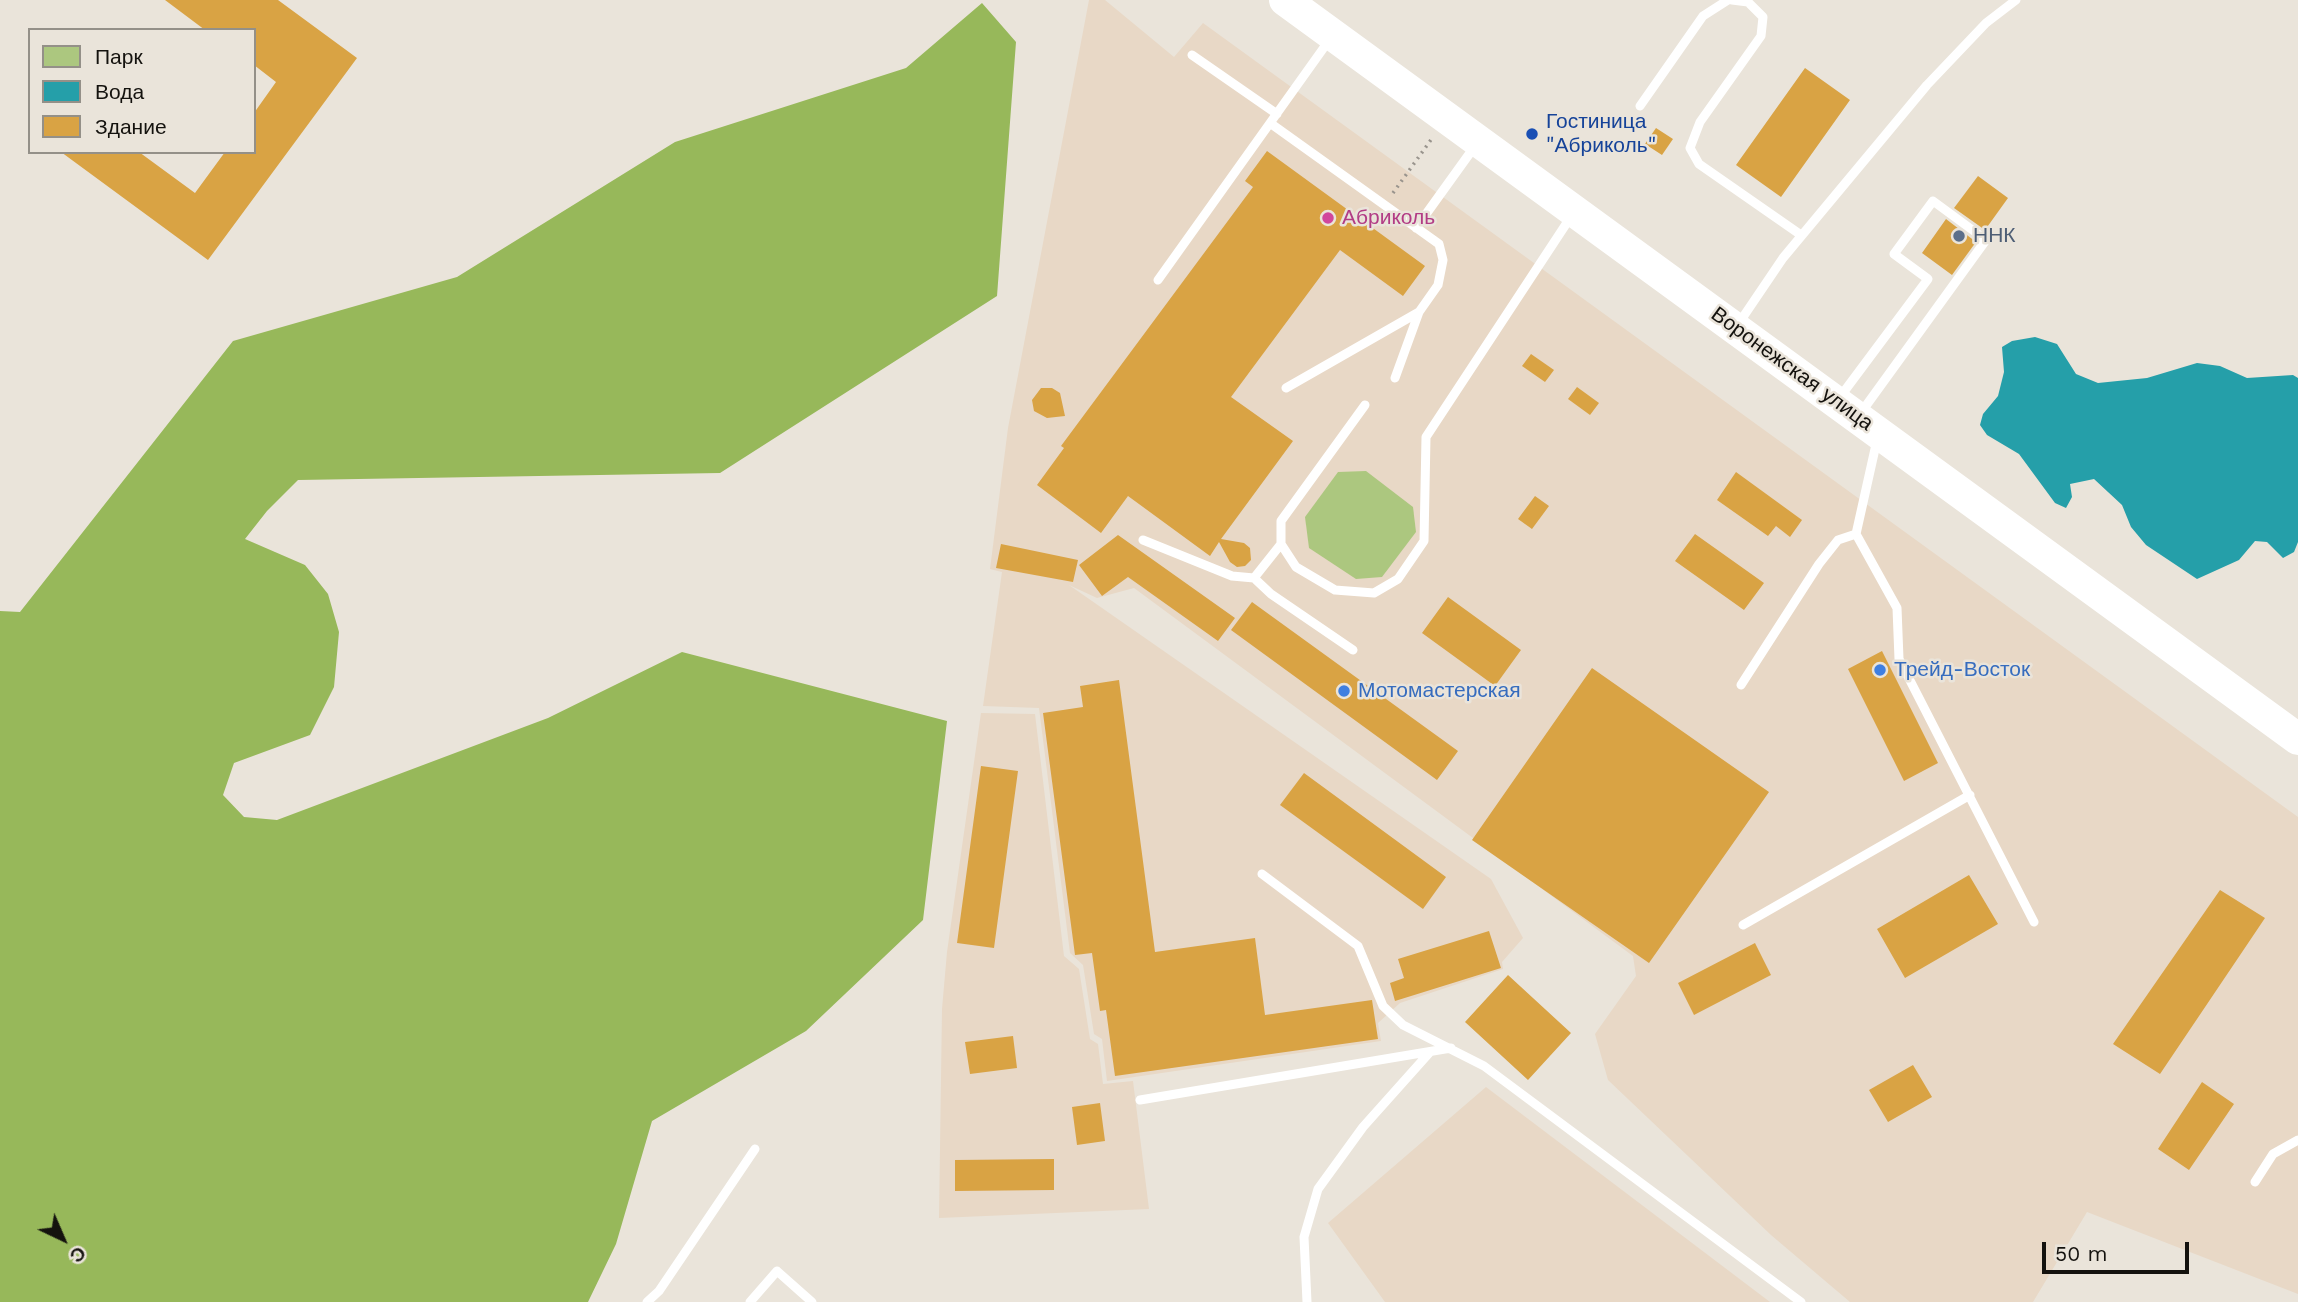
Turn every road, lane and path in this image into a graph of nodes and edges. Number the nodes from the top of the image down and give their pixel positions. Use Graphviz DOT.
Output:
graph roads {
  1 [pos="1285,0"];
  2 [pos="1730,0"];
  3 [pos="2016,0"];
  4 [pos="1333,35"];
  5 [pos="1192,55"];
  6 [pos="1640,106"];
  7 [pos="1277,114"];
  8 [pos="1446,118"];
  9 [pos="1270,123"];
  10 [pos="1478,141"];
  11 [pos="1384,205"];
  12 [pos="1575,211"];
  13 [pos="1416,228"];
  14 [pos="1801,235"];
  15 [pos="1158,280"];
  16 [pos="1419,312"];
  17 [pos="1736,327"];
  18 [pos="1395,378"];
  19 [pos="1286,388"];
  20 [pos="1365,405"];
  21 [pos="1858,416"];
  22 [pos="1856,534"];
  23 [pos="1143,540"];
  24 [pos="1281,544"];
  25 [pos="1254,578"];
  26 [pos="1353,650"];
  27 [pos="1741,685"];
  28 [pos="2298,738"];
  29 [pos="1969,795"];
  30 [pos="1262,874"];
  31 [pos="2034,922"];
  32 [pos="1743,925"];
  33 [pos="1453,1048"];
  34 [pos="1430,1052"];
  35 [pos="1140,1100"];
  36 [pos="2298,1140"];
  37 [pos="755,1149"];
  38 [pos="2255,1182"];
  39 [pos="648,1302"];
  40 [pos="750,1302"];
  41 [pos="812,1302"];
  42 [pos="1307,1302"];
  43 [pos="1801,1302"];
  1 -- 4 [label="highway, Воронежская улица"];
  2 -- 6 [label="lane"];
  2 -- 14 [label="lane"];
  3 -- 14 [label="lane"];
  4 -- 7 [label="lane"];
  4 -- 8 [label="highway, Воронежская улица"];
  5 -- 7 [label="lane"];
  7 -- 9 [label="lane"];
  8 -- 10 [label="highway, Воронежская улица"];
  8 -- 11 [label="path"];
  9 -- 11 [label="lane"];
  9 -- 15 [label="lane"];
  10 -- 12 [label="highway, Воронежская улица"];
  10 -- 13 [label="lane"];
  11 -- 13 [label="lane"];
  12 -- 17 [label="highway, Воронежская улица"];
  12 -- 24 [label="lane"];
  13 -- 16 [label="lane"];
  14 -- 17 [label="lane"];
  16 -- 18 [label="lane"];
  16 -- 19 [label="lane"];
  17 -- 21 [label="highway, Воронежская улица"];
  20 -- 24 [label="lane"];
  21 -- 21 [label="lane"];
  21 -- 22 [label="lane"];
  21 -- 28 [label="highway, Воронежская улица"];
  22 -- 27 [label="lane"];
  22 -- 29 [label="lane"];
  23 -- 25 [label="lane"];
  24 -- 25 [label="lane"];
  25 -- 26 [label="lane"];
  29 -- 31 [label="lane"];
  29 -- 32 [label="lane"];
  30 -- 33 [label="lane"];
  33 -- 34 [label="lane"];
  33 -- 43 [label="lane"];
  34 -- 35 [label="lane"];
  34 -- 42 [label="lane"];
  36 -- 38 [label="lane"];
  37 -- 39 [label="lane"];
  40 -- 41 [label="lane"];
}
